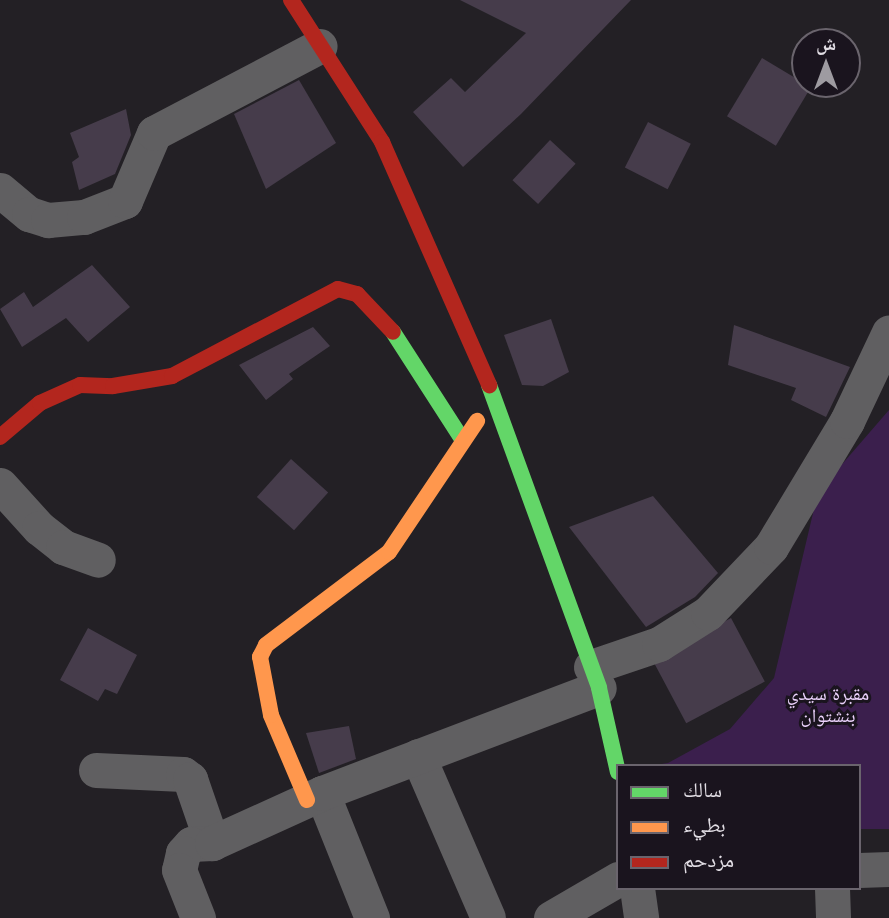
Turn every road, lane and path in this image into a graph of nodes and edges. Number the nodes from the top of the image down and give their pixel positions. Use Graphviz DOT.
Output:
graph roads {
  1 [pos="291,0"];
  2 [pos="320,46"];
  3 [pos="0,190"];
  4 [pos="889,332"];
  5 [pos="495,399"];
  6 [pos="0,437"];
  7 [pos="462,439"];
  8 [pos="0,485"];
  9 [pos="98,559"];
  10 [pos="595,677"];
  11 [pos="418,756"];
  12 [pos="616,764"];
  13 [pos="96,770"];
  14 [pos="315,796"];
  15 [pos="212,843"];
  16 [pos="889,869"];
  17 [pos="861,870"];
  18 [pos="616,880"];
  19 [pos="636,890"];
  20 [pos="832,890"];
  21 [pos="198,918"];
  22 [pos="372,918"];
  23 [pos="488,918"];
  24 [pos="551,918"];
  25 [pos="640,918"];
  26 [pos="833,918"];
  1 -- 2 [label="street"];
  2 -- 3 [label="street"];
  2 -- 5 [label="street"];
  4 -- 10 [label="street"];
  5 -- 7 [label="street"];
  5 -- 10 [label="street"];
  6 -- 7 [label="street"];
  7 -- 14 [label="street"];
  8 -- 9 [label="street"];
  10 -- 11 [label="street"];
  10 -- 12 [label="street"];
  11 -- 14 [label="street"];
  11 -- 23 [label="street"];
  13 -- 15 [label="street"];
  14 -- 15 [label="street"];
  14 -- 22 [label="street"];
  15 -- 21 [label="street"];
  16 -- 17 [label="street"];
  18 -- 24 [label="street"];
  19 -- 25 [label="street"];
  20 -- 26 [label="street"];
}
